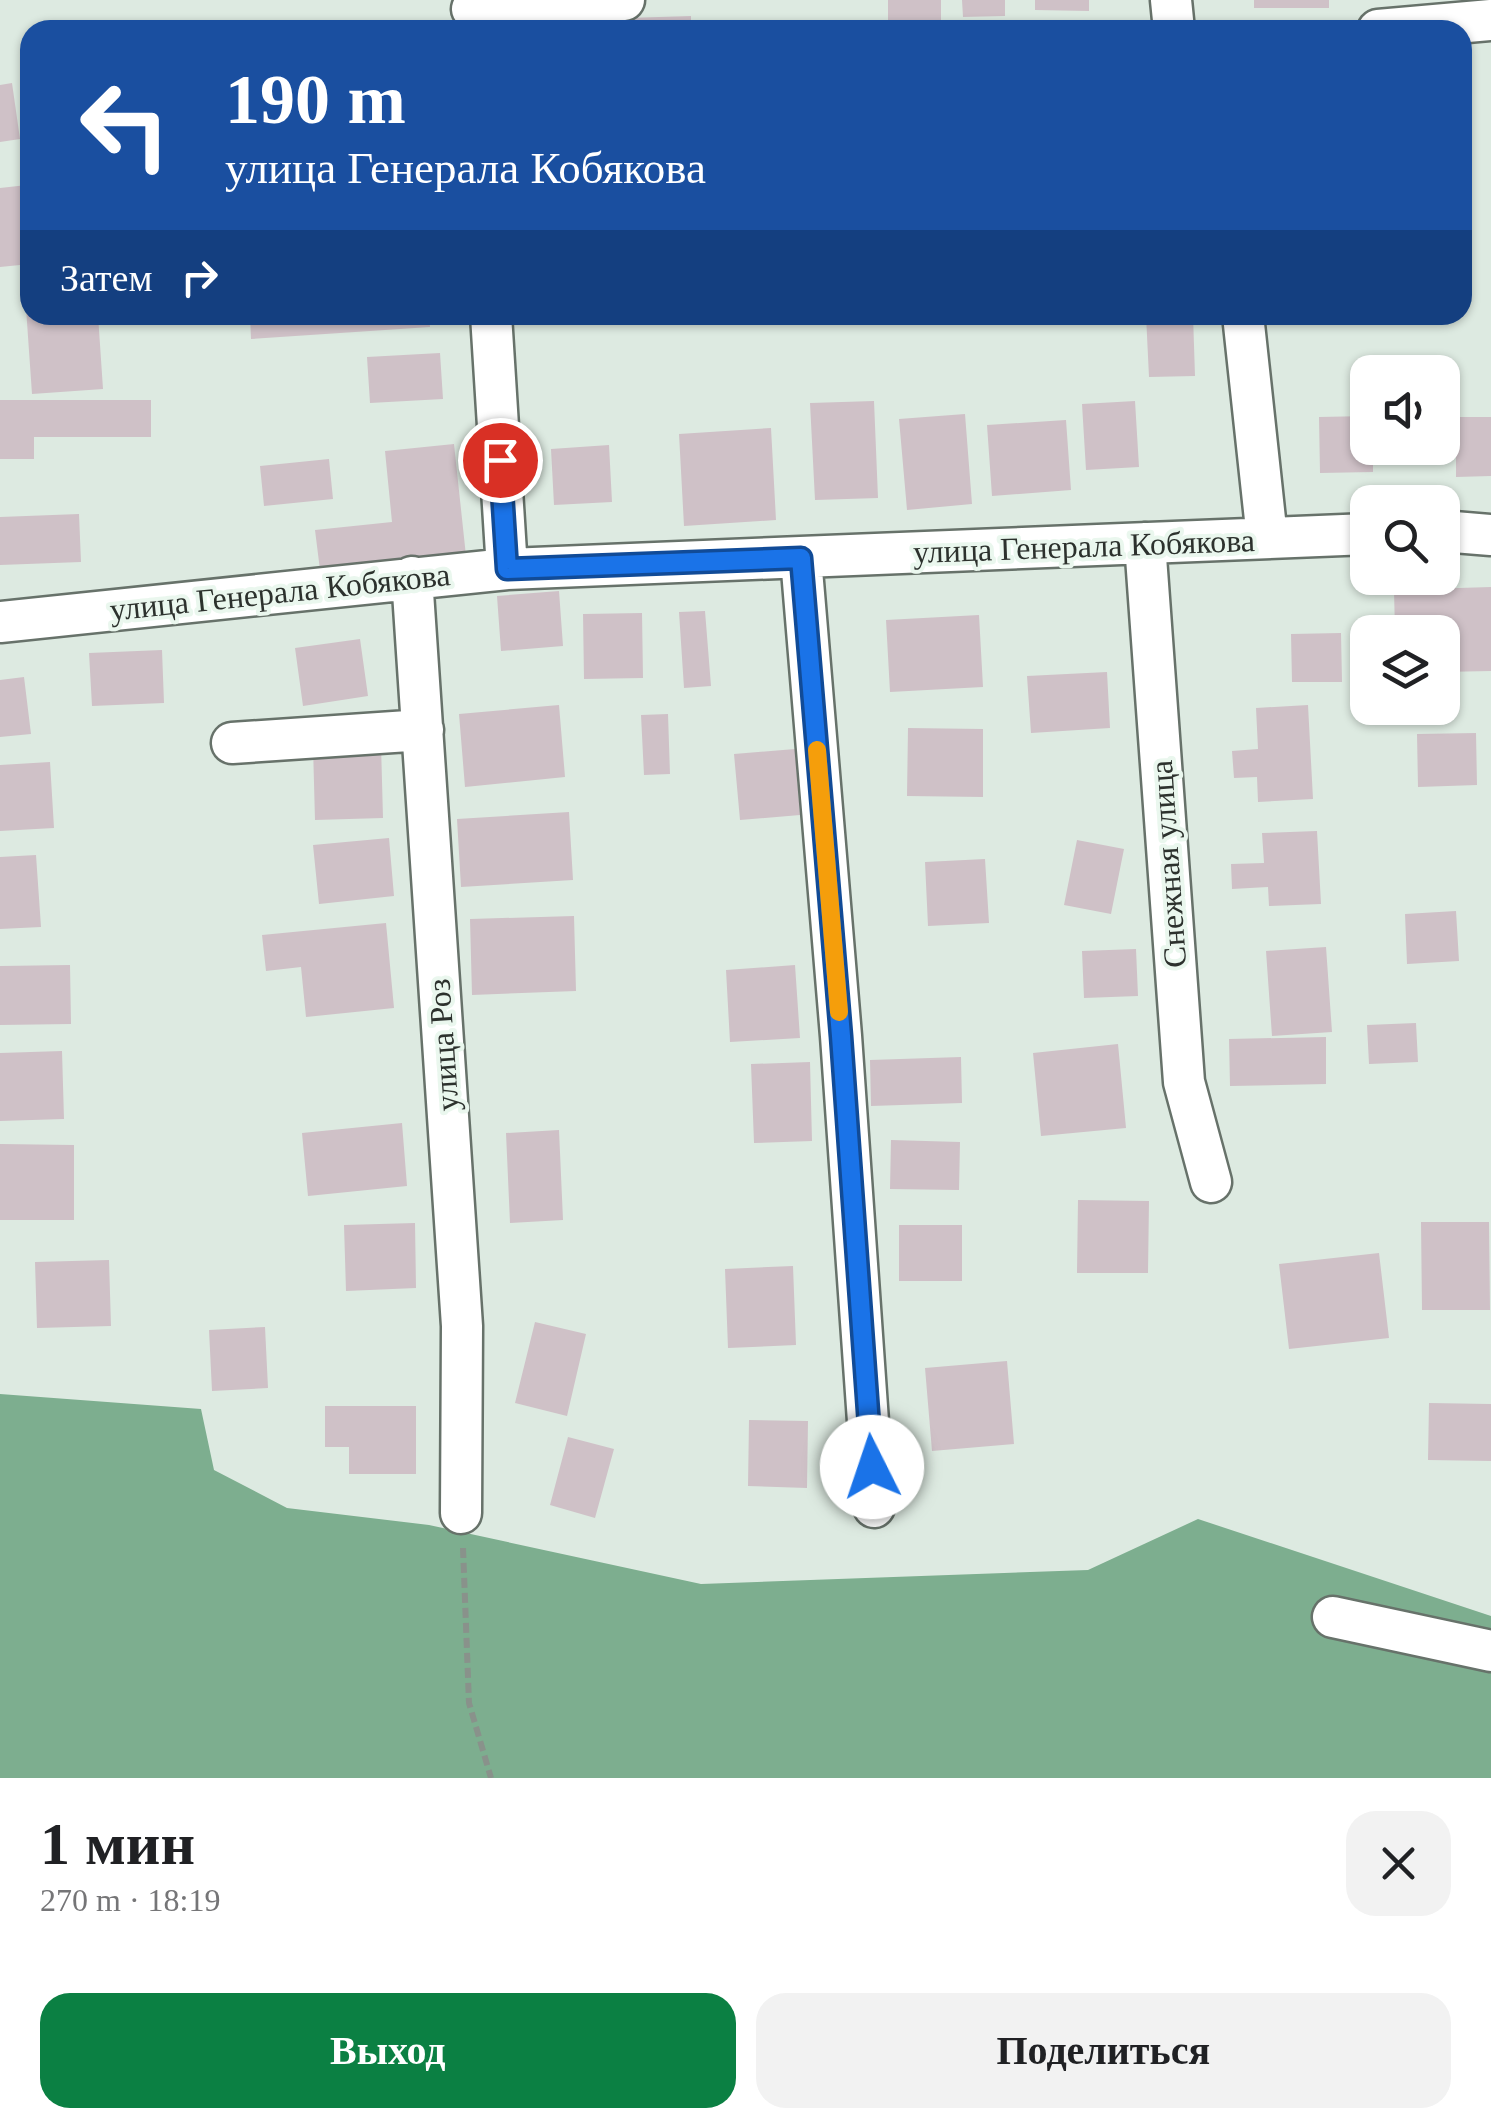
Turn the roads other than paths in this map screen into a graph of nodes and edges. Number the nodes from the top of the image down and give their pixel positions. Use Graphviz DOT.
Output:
graph roads {
  1 [pos="624,0"];
  2 [pos="472,13"];
  3 [pos="492,325"];
  4 [pos="1244,325"];
  5 [pos="1460,533"];
  6 [pos="1350,535"];
  7 [pos="1491,536"];
  8 [pos="1267,538"];
  9 [pos="1145,543"];
  10 [pos="801,558"];
  11 [pos="507,569"];
  12 [pos="412,576"];
  13 [pos="0,622"];
  14 [pos="422,730"];
  15 [pos="232,743"];
  16 [pos="1211,1182"];
  17 [pos="874,1506"];
  18 [pos="461,1513"];
  19 [pos="1333,1617"];
  20 [pos="1491,1651"];
  1 -- 2 [label="street"];
  3 -- 11 [label="street"];
  4 -- 8 [label="street"];
  5 -- 7 [label="street"];
  6 -- 8 [label="street, улица Генерала Кобякова"];
  8 -- 9 [label="street, улица Генерала Кобякова"];
  9 -- 10 [label="street, улица Генерала Кобякова"];
  9 -- 16 [label="street, Снежная улица"];
  10 -- 11 [label="street, улица Генерала Кобякова"];
  10 -- 17 [label="street"];
  11 -- 12 [label="street, улица Генерала Кобякова"];
  12 -- 13 [label="street, улица Генерала Кобякова"];
  12 -- 14 [label="street, улица Роз"];
  14 -- 15 [label="street"];
  14 -- 18 [label="street, улица Роз"];
  19 -- 20 [label="street"];
}
